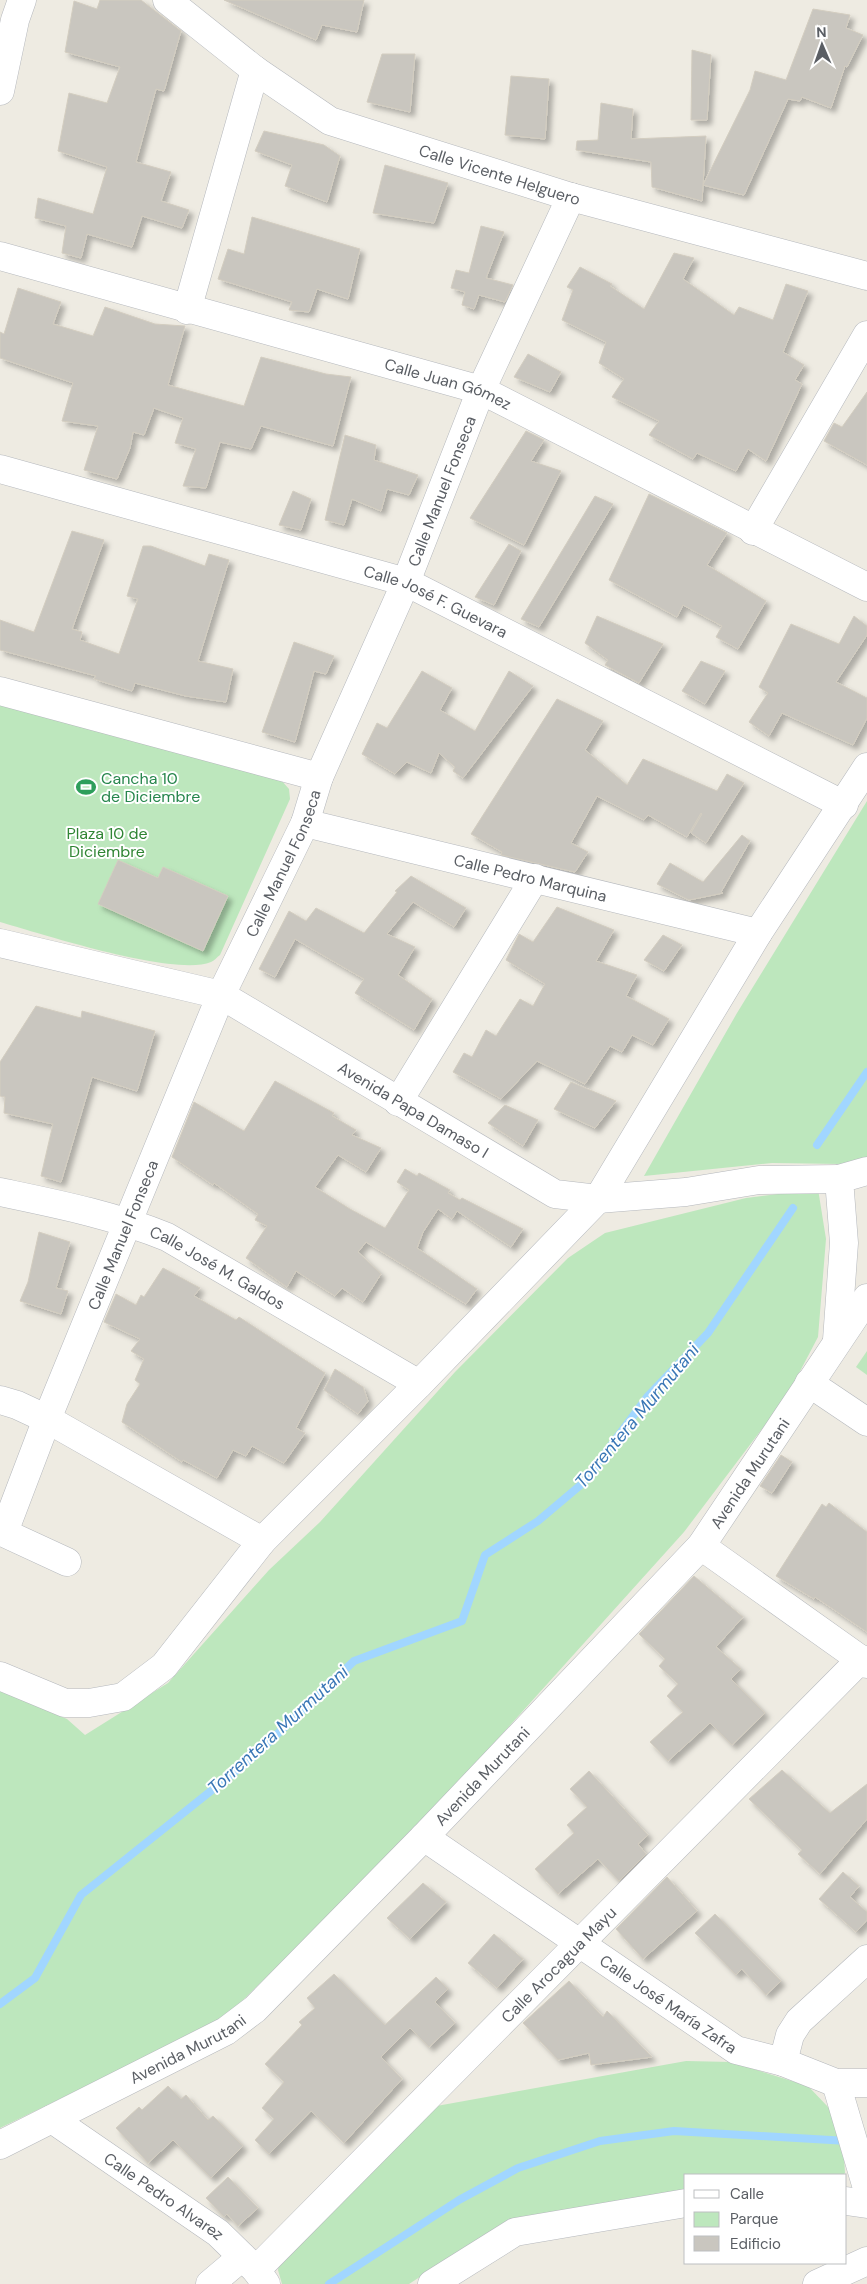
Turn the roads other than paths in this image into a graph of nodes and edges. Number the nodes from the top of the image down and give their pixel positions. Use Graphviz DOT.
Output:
graph roads {
  1 [pos="22,0"];
  2 [pos="167,0"];
  3 [pos="254,70"];
  4 [pos="0,91"];
  5 [pos="571,197"];
  6 [pos="0,256"];
  7 [pos="867,276"];
  8 [pos="187,310"];
  9 [pos="867,335"];
  10 [pos="480,390"];
  11 [pos="0,469"];
  12 [pos="753,531"];
  13 [pos="406,582"];
  14 [pos="867,587"];
  15 [pos="0,691"];
  16 [pos="867,767"];
  17 [pos="320,777"];
  18 [pos="844,805"];
  19 [pos="305,823"];
  20 [pos="535,878"];
  21 [pos="758,932"];
  22 [pos="0,943"];
  23 [pos="221,995"];
  24 [pos="398,1102"];
  25 [pos="867,1171"];
  26 [pos="839,1179"];
  27 [pos="0,1192"];
  28 [pos="598,1199"];
  29 [pos="130,1222"];
  30 [pos="867,1298"];
  31 [pos="836,1343"];
  32 [pos="809,1383"];
  33 [pos="420,1384"];
  34 [pos="0,1400"];
  35 [pos="48,1419"];
  36 [pos="867,1422"];
  37 [pos="2,1532"];
  38 [pos="262,1541"];
  39 [pos="702,1546"];
  40 [pos="67,1562"];
  41 [pos="864,1662"];
  42 [pos="0,1676"];
  43 [pos="424,1837"];
  44 [pos="579,1942"];
  45 [pos="867,1958"];
  46 [pos="783,2062"];
  47 [pos="836,2083"];
  48 [pos="867,2083"];
  49 [pos="52,2119"];
  50 [pos="0,2144"];
  51 [pos="867,2188"];
  52 [pos="847,2201"];
  53 [pos="684,2203"];
  54 [pos="867,2204"];
  55 [pos="867,2261"];
  56 [pos="255,2271"];
  57 [pos="210,2284"];
  58 [pos="432,2284"];
  59 [pos="817,2284"];
  1 -- 4 [label="street"];
  2 -- 3 [label="street, Calle Vicente Helguero"];
  3 -- 5 [label="street, Calle Vicente Helguero"];
  3 -- 8 [label="street"];
  5 -- 7 [label="street, Calle Vicente Helguero"];
  5 -- 10 [label="street, Calle Manuel Fonseca"];
  6 -- 8 [label="street, Calle Juan Gómez"];
  8 -- 10 [label="street, Calle Juan Gómez"];
  9 -- 12 [label="street"];
  10 -- 12 [label="street, Calle Juan Gómez"];
  10 -- 13 [label="street, Calle Manuel Fonseca"];
  11 -- 13 [label="street, Calle José F. Guevara"];
  12 -- 14 [label="street, Calle Juan Gómez"];
  13 -- 17 [label="street, Calle Manuel Fonseca"];
  13 -- 18 [label="street, Calle José F. Guevara"];
  15 -- 17 [label="street"];
  16 -- 18 [label="street"];
  17 -- 19 [label="street, Calle Manuel Fonseca"];
  18 -- 21 [label="street"];
  19 -- 20 [label="street, Calle Pedro Marquina"];
  19 -- 23 [label="street, Calle Manuel Fonseca"];
  20 -- 21 [label="street, Calle Pedro Marquina"];
  20 -- 24 [label="street"];
  21 -- 28 [label="street"];
  22 -- 23 [label="street, Avenida Papa Damaso I"];
  23 -- 24 [label="street, Avenida Papa Damaso I"];
  23 -- 29 [label="street, Calle Manuel Fonseca"];
  24 -- 28 [label="street, Avenida Papa Damaso I"];
  25 -- 26 [label="street, Avenida Papa Damaso I"];
  26 -- 28 [label="street, Avenida Papa Damaso I"];
  26 -- 31 [label="street"];
  27 -- 29 [label="street, Calle José M. Galdos"];
  28 -- 33 [label="street"];
  29 -- 33 [label="street, Calle José M. Galdos"];
  29 -- 35 [label="street, Calle Manuel Fonseca"];
  30 -- 31 [label="street, Avenida Murutani"];
  31 -- 32 [label="street, Avenida Murutani"];
  32 -- 36 [label="street"];
  32 -- 39 [label="street, Avenida Murutani"];
  33 -- 38 [label="street"];
  34 -- 35 [label="street"];
  35 -- 37 [label="street, Calle Manuel Fonseca"];
  35 -- 38 [label="street"];
  37 -- 40 [label="street, Calle Manuel Fonseca"];
  38 -- 42 [label="street"];
  39 -- 41 [label="street"];
  39 -- 43 [label="street, Avenida Murutani"];
  41 -- 44 [label="street, Calle Arocagua Mayu"];
  43 -- 44 [label="street, Calle José María Zafra"];
  43 -- 49 [label="street, Avenida Murutani"];
  44 -- 46 [label="street, Calle José María Zafra"];
  44 -- 56 [label="street, Calle Arocagua Mayu"];
  45 -- 46 [label="street"];
  46 -- 47 [label="street, Calle José María Zafra"];
  47 -- 48 [label="street"];
  47 -- 51 [label="street"];
  49 -- 50 [label="street, Avenida Murutani"];
  49 -- 56 [label="street, Calle Pedro Alvarez"];
  52 -- 54 [label="street"];
  53 -- 58 [label="street"];
  55 -- 59 [label="street"];
  56 -- 57 [label="street, Calle Arocagua Mayu"];
}
